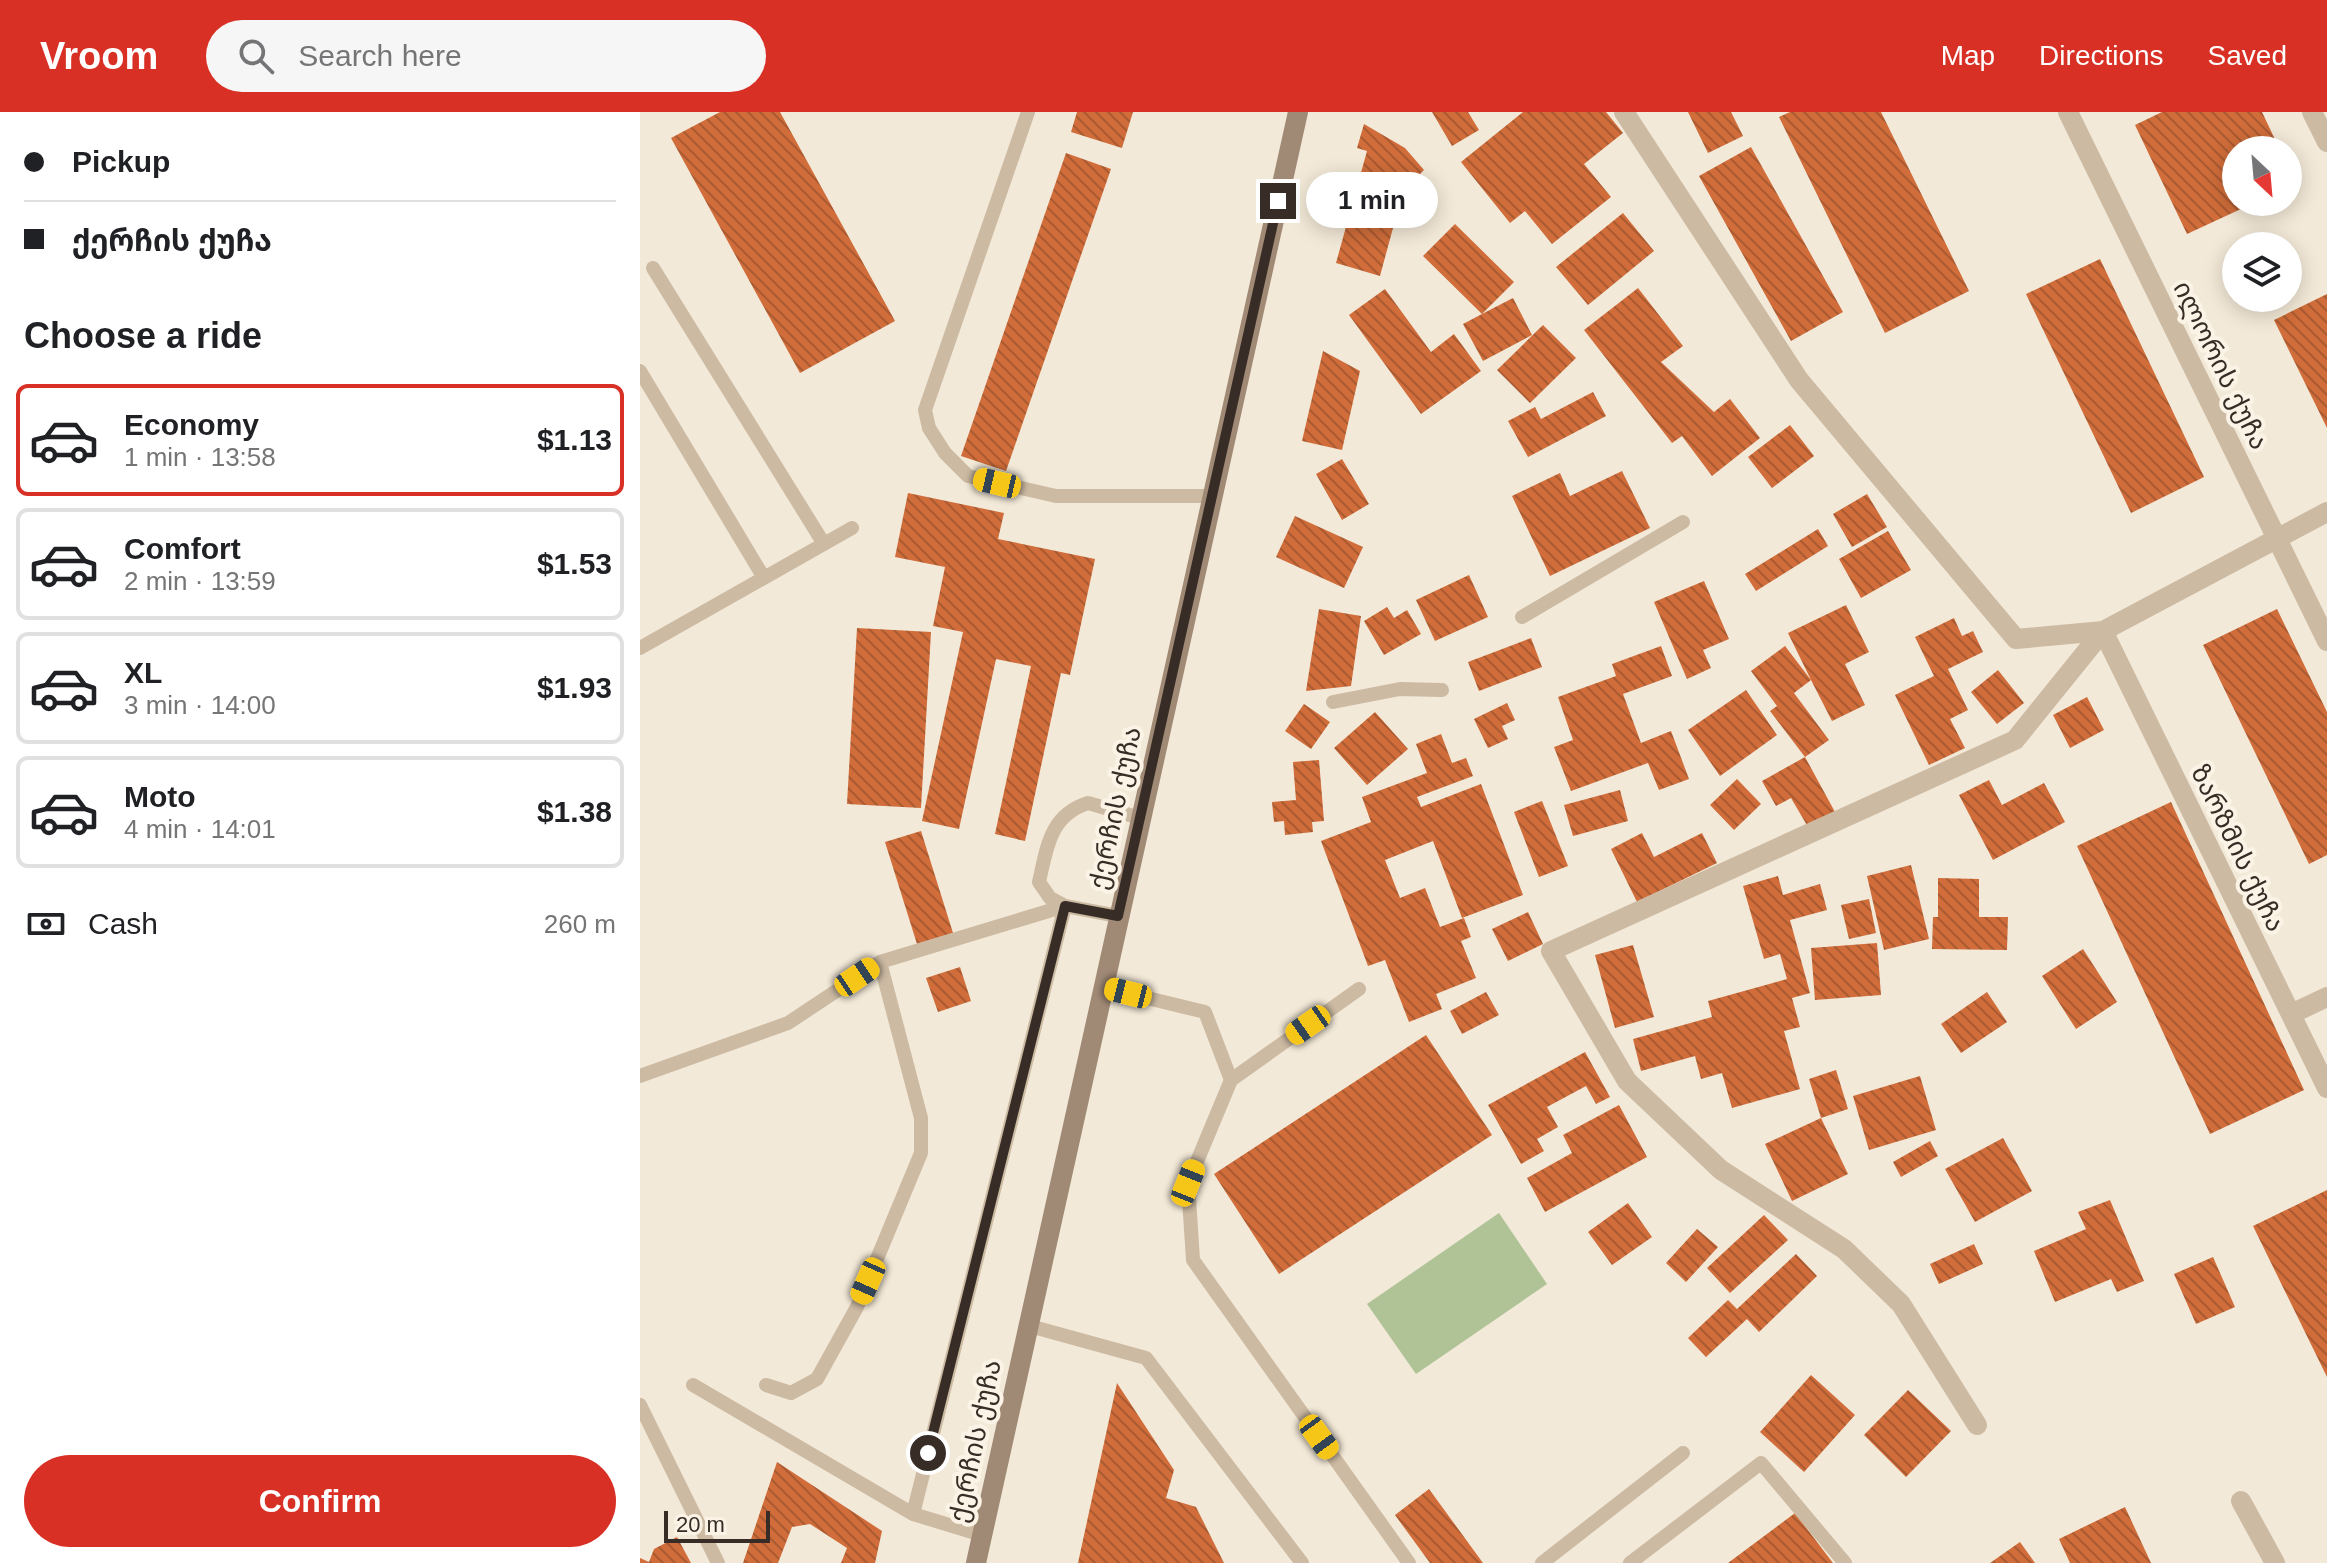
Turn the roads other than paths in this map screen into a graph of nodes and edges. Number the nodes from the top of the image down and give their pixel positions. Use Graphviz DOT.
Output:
graph roads {
  1 [pos="1028,112"];
  2 [pos="1298,112"];
  3 [pos="1624,112"];
  4 [pos="2312,112"];
  5 [pos="2074,114"];
  6 [pos="2327,142"];
  7 [pos="653,268"];
  8 [pos="640,371"];
  9 [pos="1211,496"];
  10 [pos="2327,512"];
  11 [pos="1683,522"];
  12 [pos="852,528"];
  13 [pos="2277,537"];
  14 [pos="824,544"];
  15 [pos="764,578"];
  16 [pos="1522,617"];
  17 [pos="2103,631"];
  18 [pos="2327,641"];
  19 [pos="640,648"];
  20 [pos="1442,690"];
  21 [pos="1333,702"];
  22 [pos="1140,818"];
  23 [pos="1065,906"];
  24 [pos="1118,916"];
  25 [pos="880,962"];
  26 [pos="1102,987"];
  27 [pos="1359,989"];
  28 [pos="2327,997"];
  29 [pos="2291,1014"];
  30 [pos="640,1076"];
  31 [pos="1231,1080"];
  32 [pos="2327,1088"];
  33 [pos="1026,1325"];
  34 [pos="693,1385"];
  35 [pos="766,1385"];
  36 [pos="640,1405"];
  37 [pos="1977,1425"];
  38 [pos="1683,1453"];
  39 [pos="2241,1501"];
  40 [pos="913,1514"];
  41 [pos="982,1535"];
  42 [pos="718,1563"];
  43 [pos="976,1563"];
  44 [pos="1302,1563"];
  45 [pos="1409,1563"];
  46 [pos="1542,1563"];
  47 [pos="1630,1563"];
  48 [pos="1845,1563"];
  49 [pos="2275,1563"];
  1 -- 9 [label="lane"];
  2 -- 9 [label="main road, ქერჩის ქუჩა"];
  3 -- 17 [label="street"];
  4 -- 6 [label="street"];
  5 -- 13 [label="street, ილორის ქუჩა"];
  7 -- 14 [label="lane"];
  8 -- 15 [label="lane"];
  9 -- 22 [label="main road, ქერჩის ქუჩა"];
  10 -- 13 [label="street"];
  11 -- 16 [label="lane"];
  12 -- 14 [label="lane"];
  13 -- 17 [label="street"];
  13 -- 18 [label="street, ილორის ქუჩა"];
  14 -- 15 [label="lane"];
  15 -- 19 [label="lane"];
  17 -- 29 [label="street, ზარზმის ქუჩა"];
  17 -- 37 [label="street"];
  20 -- 21 [label="lane"];
  22 -- 23 [label="lane"];
  22 -- 24 [label="main road, ქერჩის ქუჩა"];
  23 -- 24 [label="lane"];
  23 -- 25 [label="lane"];
  23 -- 40 [label="lane"];
  24 -- 26 [label="main road, ქერჩის ქუჩა"];
  25 -- 30 [label="lane"];
  25 -- 35 [label="lane"];
  26 -- 31 [label="lane"];
  26 -- 33 [label="main road, ქერჩის ქუჩა"];
  27 -- 31 [label="lane"];
  28 -- 29 [label="street"];
  29 -- 32 [label="street, ზარზმის ქუჩა"];
  31 -- 45 [label="lane"];
  33 -- 41 [label="main road, ქერჩის ქუჩა"];
  33 -- 44 [label="lane"];
  34 -- 40 [label="lane"];
  36 -- 42 [label="lane"];
  38 -- 46 [label="lane"];
  39 -- 49 [label="street"];
  40 -- 41 [label="lane"];
  41 -- 43 [label="main road, ქერჩის ქუჩა"];
  47 -- 48 [label="lane"];
}
